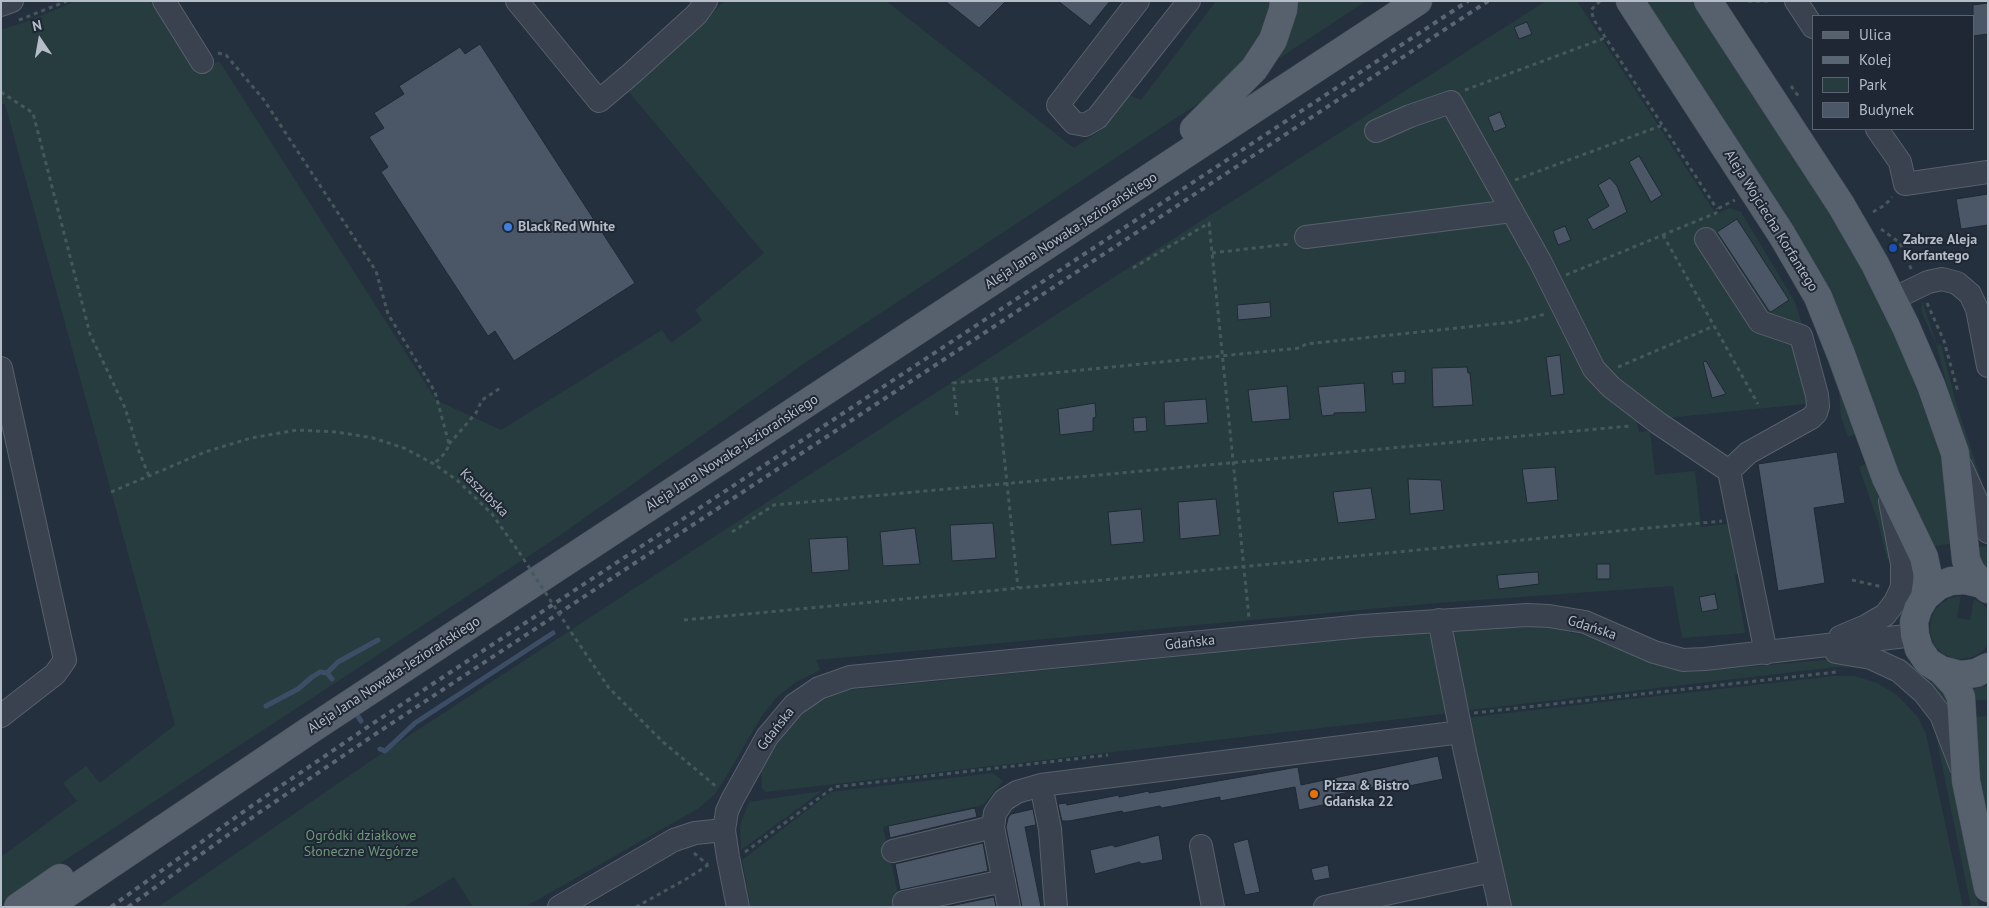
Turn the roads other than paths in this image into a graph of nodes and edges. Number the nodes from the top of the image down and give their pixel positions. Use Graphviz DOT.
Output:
graph roads {
  1 [pos="164,1"];
  2 [pos="516,1"];
  3 [pos="706,1"];
  4 [pos="1138,1"];
  5 [pos="1189,1"];
  6 [pos="1284,1"];
  7 [pos="1388,1"];
  8 [pos="1418,1"];
  9 [pos="1708,1"];
  10 [pos="1796,1"];
  11 [pos="1631,2"];
  12 [pos="1812,25"];
  13 [pos="198,57"];
  14 [pos="1194,129"];
  15 [pos="1878,130"];
  16 [pos="1376,131"];
  17 [pos="1988,172"];
  18 [pos="1512,211"];
  19 [pos="1306,237"];
  20 [pos="1706,239"];
  21 [pos="1893,299"];
  22 [pos="1988,366"];
  23 [pos="1,368"];
  24 [pos="1955,454"];
  25 [pos="1729,471"];
  26 [pos="1886,478"];
  27 [pos="1988,532"];
  28 [pos="1985,586"];
  29 [pos="1925,597"];
  30 [pos="1439,620"];
  31 [pos="1915,635"];
  32 [pos="1810,648"];
  33 [pos="1766,653"];
  34 [pos="1988,667"];
  35 [pos="1941,670"];
  36 [pos="1,716"];
  37 [pos="1461,732"];
  38 [pos="1966,781"];
  39 [pos="1041,785"];
  40 [pos="993,826"];
  41 [pos="724,830"];
  42 [pos="1201,846"];
  43 [pos="893,851"];
  44 [pos="1492,871"];
  45 [pos="1004,881"];
  46 [pos="1988,888"];
  47 [pos="904,902"];
  48 [pos="18,907"];
  49 [pos="47,907"];
  50 [pos="559,907"];
  51 [pos="738,907"];
  52 [pos="1009,907"];
  53 [pos="1056,907"];
  54 [pos="1213,907"];
  55 [pos="1325,907"];
  56 [pos="1500,907"];
  1 -- 13 [label="street"];
  2 -- 3 [label="street"];
  4 -- 5 [label="street"];
  6 -- 14 [label="main road"];
  7 -- 14 [label="main road, Aleja Jana Nowaka-Jeziorańskiego"];
  8 -- 49 [label="main road, Aleja Jana Nowaka-Jeziorańskiego"];
  9 -- 21 [label="main road"];
  10 -- 12 [label="street"];
  11 -- 26 [label="main road, Aleja Wojciecha Korfantego"];
  14 -- 48 [label="main road, Aleja Jana Nowaka-Jeziorańskiego"];
  15 -- 17 [label="street"];
  16 -- 18 [label="street"];
  18 -- 19 [label="street"];
  18 -- 25 [label="street"];
  20 -- 25 [label="street"];
  21 -- 22 [label="street"];
  21 -- 24 [label="main road"];
  23 -- 36 [label="street"];
  24 -- 27 [label="street"];
  24 -- 28 [label="main road"];
  25 -- 33 [label="street"];
  26 -- 29 [label="main road, Aleja Wojciecha Korfantego"];
  26 -- 32 [label="street"];
  28 -- 29 [label="main road"];
  29 -- 31 [label="main road"];
  30 -- 33 [label="street, Gdańska"];
  30 -- 37 [label="street"];
  30 -- 41 [label="street, Gdańska"];
  31 -- 32 [label="street, Gdańska"];
  31 -- 35 [label="main road"];
  32 -- 33 [label="street, Gdańska"];
  32 -- 38 [label="street"];
  34 -- 35 [label="main road"];
  35 -- 38 [label="main road"];
  37 -- 39 [label="street"];
  37 -- 44 [label="street"];
  38 -- 46 [label="main road"];
  39 -- 40 [label="street"];
  39 -- 53 [label="street"];
  40 -- 43 [label="street"];
  40 -- 45 [label="street"];
  41 -- 50 [label="street"];
  41 -- 51 [label="street"];
  42 -- 54 [label="street"];
  44 -- 55 [label="street"];
  44 -- 56 [label="street"];
  45 -- 47 [label="street"];
  45 -- 52 [label="street"];
}
